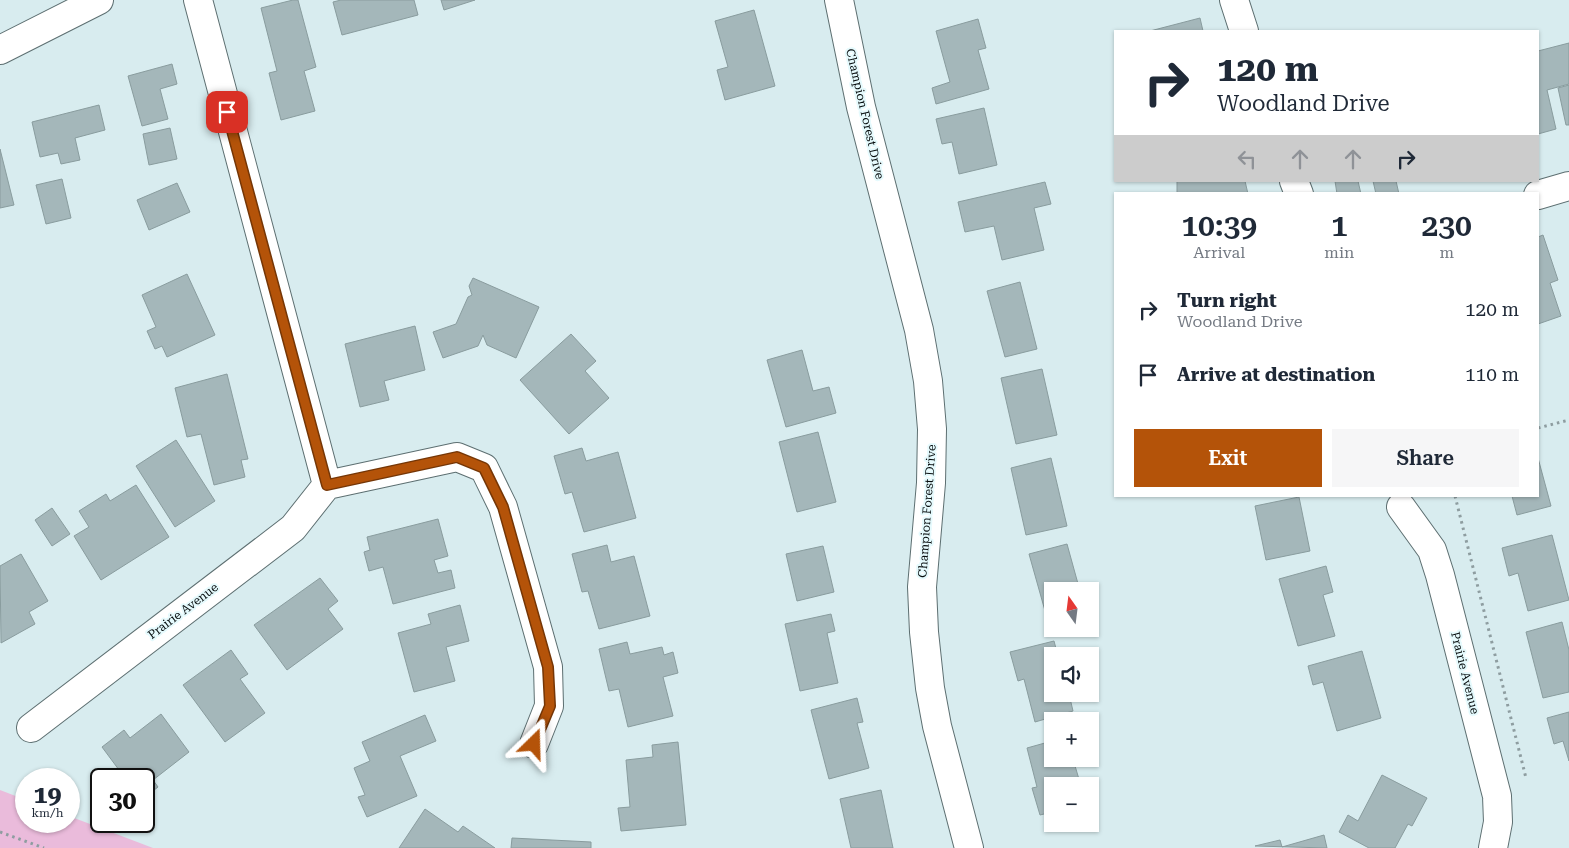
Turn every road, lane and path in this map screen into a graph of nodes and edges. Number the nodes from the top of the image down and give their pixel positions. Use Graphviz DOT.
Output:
graph roads {
  1 [pos="99,0"];
  2 [pos="198,0"];
  3 [pos="839,0"];
  4 [pos="1234,0"];
  5 [pos="1244,30"];
  6 [pos="0,50"];
  7 [pos="1569,186"];
  8 [pos="1539,195"];
  9 [pos="1569,420"];
  10 [pos="1539,428"];
  11 [pos="327,485"];
  12 [pos="1455,497"];
  13 [pos="1400,507"];
  14 [pos="31,728"];
  15 [pos="534,744"];
  16 [pos="1526,778"];
  17 [pos="0,832"];
  18 [pos="44,848"];
  19 [pos="969,848"];
  20 [pos="1493,848"];
  1 -- 6 [label="street"];
  2 -- 11 [label="street"];
  3 -- 19 [label="street, Champion Forest Drive"];
  4 -- 5 [label="street"];
  7 -- 8 [label="street"];
  9 -- 10 [label="path"];
  11 -- 14 [label="street, Prairie Avenue"];
  11 -- 15 [label="street"];
  12 -- 16 [label="path"];
  13 -- 20 [label="street, Prairie Avenue"];
  17 -- 18 [label="path"];
}
